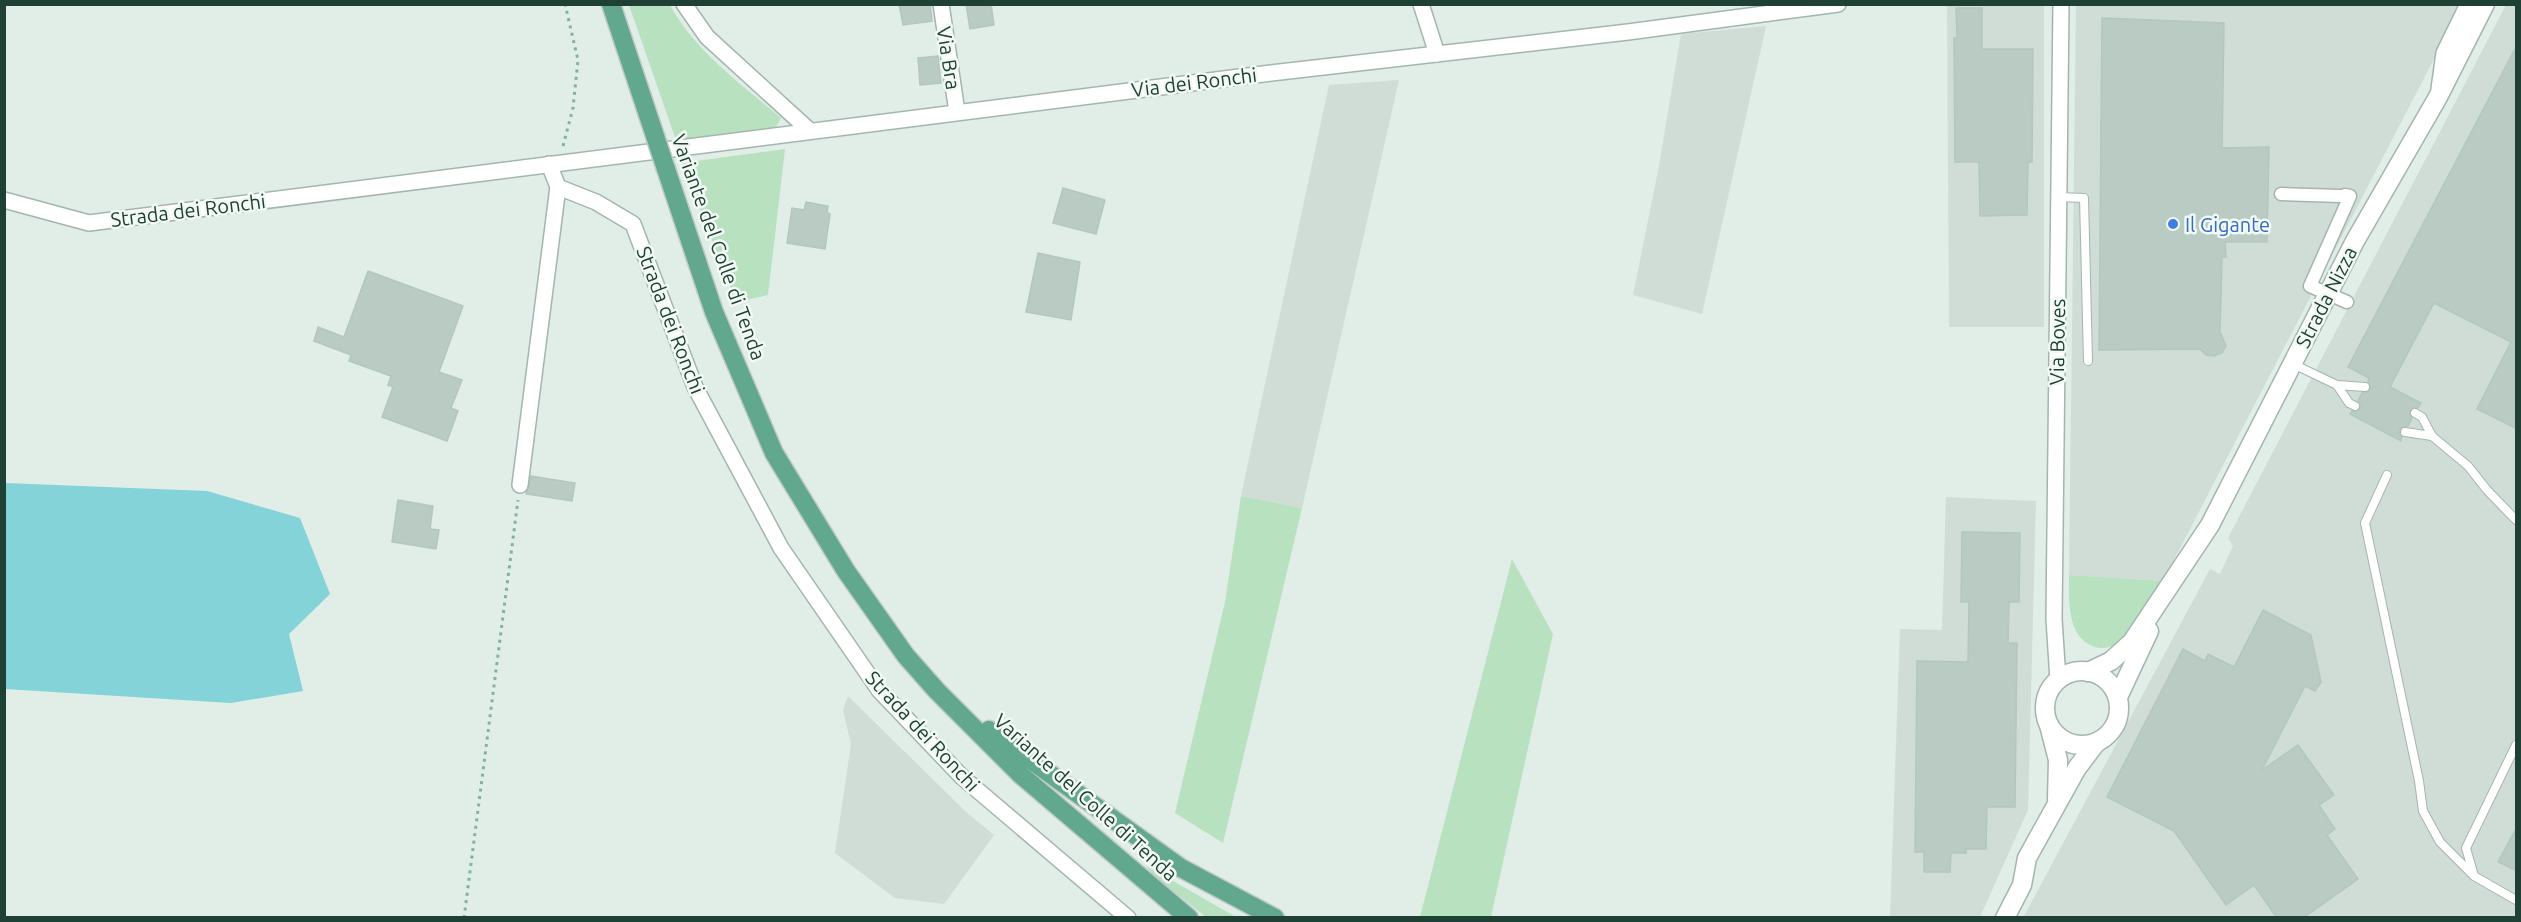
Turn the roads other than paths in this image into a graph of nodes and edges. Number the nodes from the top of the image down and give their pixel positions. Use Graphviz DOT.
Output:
graph roads {
  1 [pos="611,4"];
  2 [pos="684,4"];
  3 [pos="941,4"];
  4 [pos="1421,4"];
  5 [pos="1838,4"];
  6 [pos="2061,4"];
  7 [pos="2468,4"];
  8 [pos="2485,4"];
  9 [pos="1437,54"];
  10 [pos="2438,97"];
  11 [pos="957,112"];
  12 [pos="810,131"];
  13 [pos="549,164"];
  14 [pos="558,187"];
  15 [pos="2281,194"];
  16 [pos="2058,197"];
  17 [pos="4,200"];
  18 [pos="2328,293"];
  19 [pos="2347,302"];
  20 [pos="2088,361"];
  21 [pos="2292,363"];
  22 [pos="2337,385"];
  23 [pos="2365,387"];
  24 [pos="2355,406"];
  25 [pos="2415,413"];
  26 [pos="2405,432"];
  27 [pos="2433,436"];
  28 [pos="2387,476"];
  29 [pos="520,485"];
  30 [pos="2517,520"];
  31 [pos="2169,589"];
  32 [pos="2088,672"];
  33 [pos="2058,680"];
  34 [pos="938,691"];
  35 [pos="2118,697"];
  36 [pos="2049,724"];
  37 [pos="2096,743"];
  38 [pos="2517,745"];
  39 [pos="2057,802"];
  40 [pos="2474,876"];
  41 [pos="2517,900"];
  42 [pos="1128,918"];
  43 [pos="1189,918"];
  44 [pos="1275,918"];
  45 [pos="2005,918"];
  1 -- 34 [label="main road, Variante del Colle di Tenda, bridge"];
  2 -- 12 [label="street"];
  3 -- 11 [label="street, Via Bra"];
  4 -- 9 [label="street"];
  5 -- 9 [label="street, Via dei Ronchi"];
  6 -- 16 [label="street, Via Boves"];
  7 -- 10 [label="street"];
  8 -- 10 [label="street, Strada Nizza"];
  9 -- 11 [label="street, Via dei Ronchi"];
  10 -- 18 [label="street, Strada Nizza"];
  11 -- 12 [label="street, Via dei Ronchi"];
  12 -- 13 [label="street, Via dei Ronchi"];
  13 -- 14 [label="street"];
  13 -- 17 [label="street, Strada dei Ronchi"];
  14 -- 29 [label="street"];
  14 -- 42 [label="street, Strada dei Ronchi"];
  15 -- 18 [label="street"];
  16 -- 20 [label="lane"];
  16 -- 33 [label="street, Via Boves"];
  18 -- 19 [label="street"];
  18 -- 21 [label="street, Strada Nizza"];
  21 -- 22 [label="lane"];
  21 -- 31 [label="street, Strada Nizza"];
  22 -- 23 [label="lane"];
  22 -- 24 [label="lane"];
  25 -- 27 [label="lane"];
  26 -- 27 [label="lane"];
  27 -- 30 [label="lane"];
  28 -- 40 [label="lane"];
  31 -- 32 [label="street, Strada Nizza"];
  31 -- 35 [label="street, Strada Nizza"];
  32 -- 33 [label="street, Strada Nizza"];
  32 -- 35 [label="street"];
  33 -- 36 [label="street, Strada Nizza"];
  34 -- 43 [label="main road, Variante del Colle di Tenda"];
  34 -- 44 [label="main road"];
  35 -- 37 [label="street, Strada Nizza"];
  36 -- 37 [label="street"];
  36 -- 39 [label="street, Strada Nizza"];
  37 -- 39 [label="street, Strada Nizza"];
  38 -- 40 [label="lane"];
  39 -- 45 [label="street, Strada Nizza"];
  40 -- 41 [label="lane"];
}
